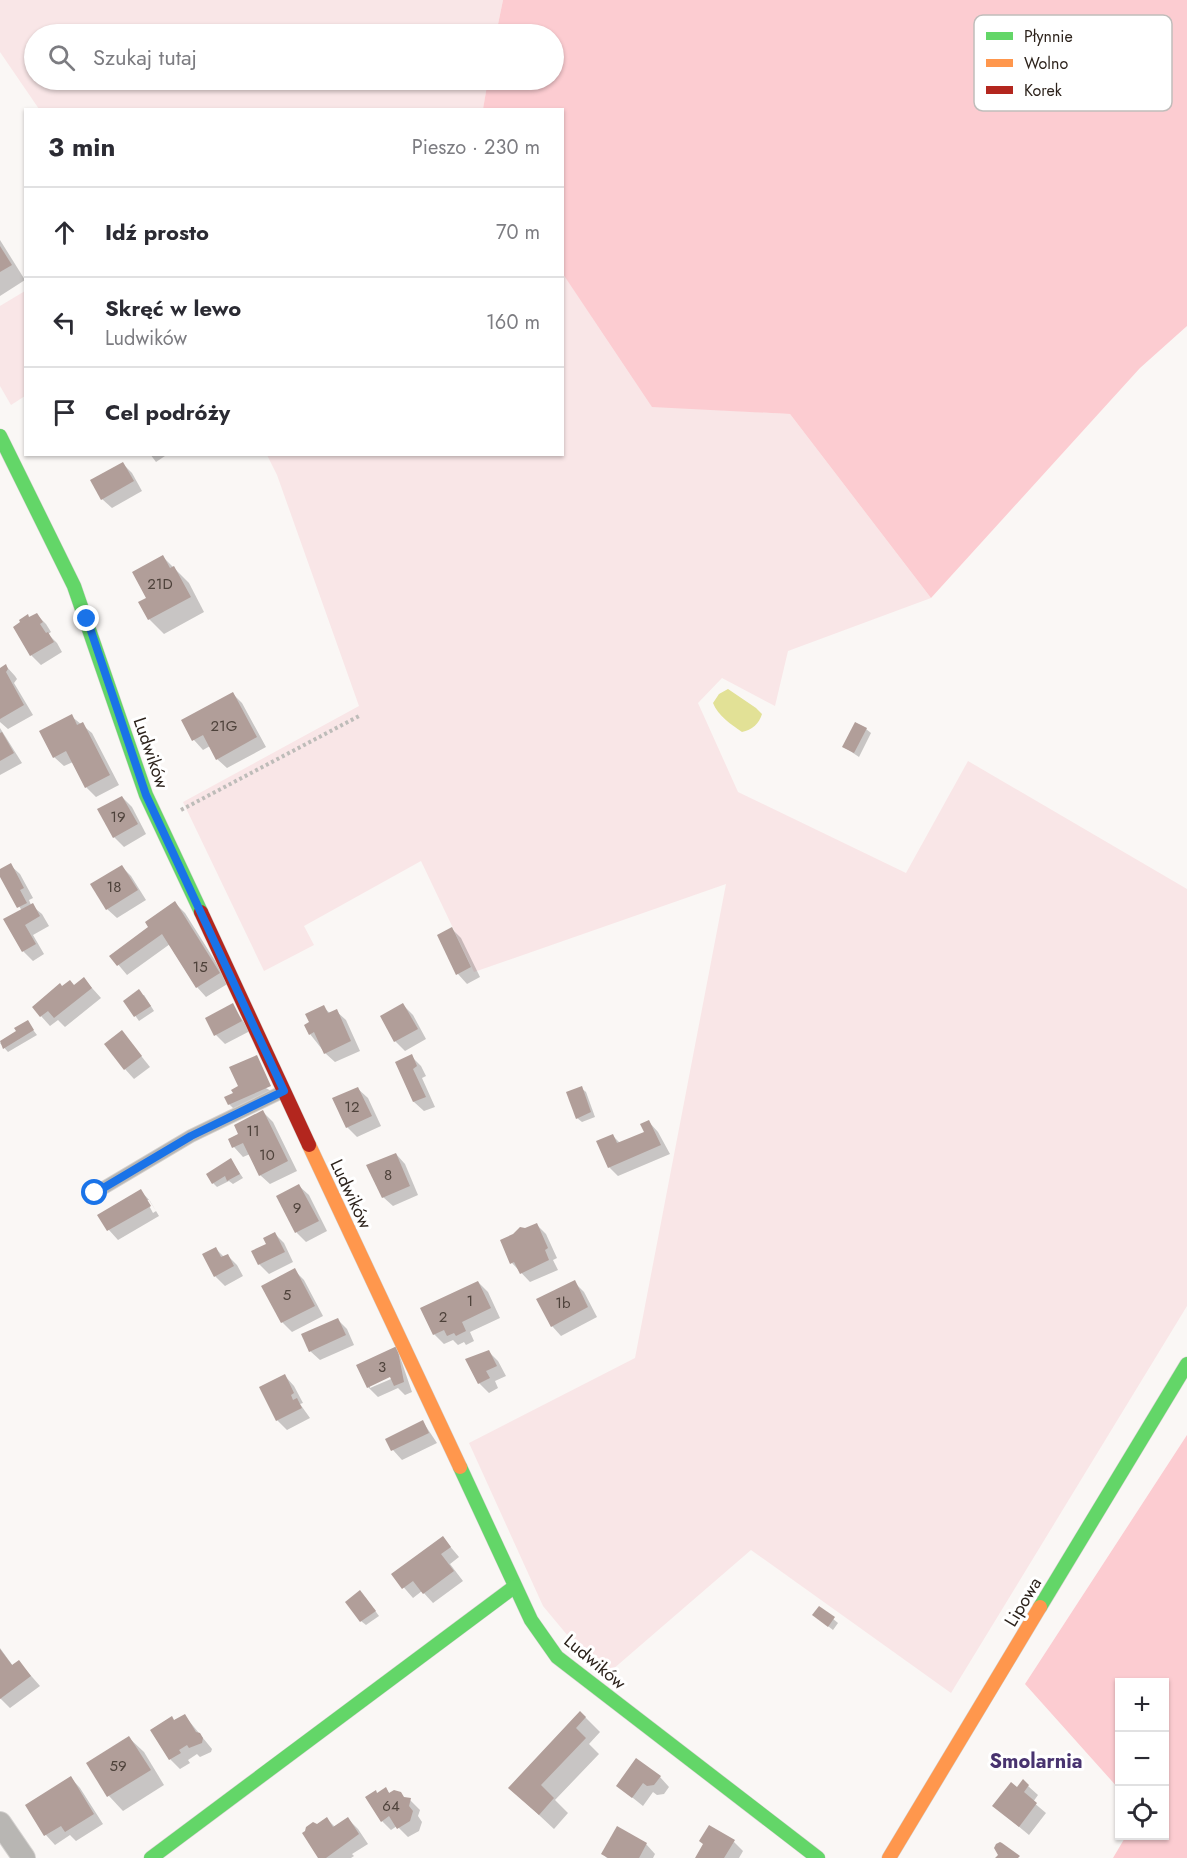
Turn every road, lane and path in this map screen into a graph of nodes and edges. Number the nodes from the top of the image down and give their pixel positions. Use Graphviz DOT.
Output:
graph roads {
  1 [pos="0,435"];
  2 [pos="361,715"];
  3 [pos="159,822"];
  4 [pos="284,1091"];
  5 [pos="95,1193"];
  6 [pos="1187,1364"];
  7 [pos="514,1587"];
  8 [pos="0,1823"];
  9 [pos="24,1858"];
  10 [pos="151,1858"];
  11 [pos="818,1858"];
  12 [pos="889,1858"];
  1 -- 3 [label="street, Ludwików"];
  2 -- 3 [label="path"];
  3 -- 4 [label="street, Ludwików"];
  4 -- 5 [label="lane"];
  4 -- 7 [label="street, Ludwików"];
  6 -- 12 [label="street, Lipowa"];
  7 -- 10 [label="street"];
  7 -- 11 [label="street, Ludwików"];
  8 -- 9 [label="street"];
}
